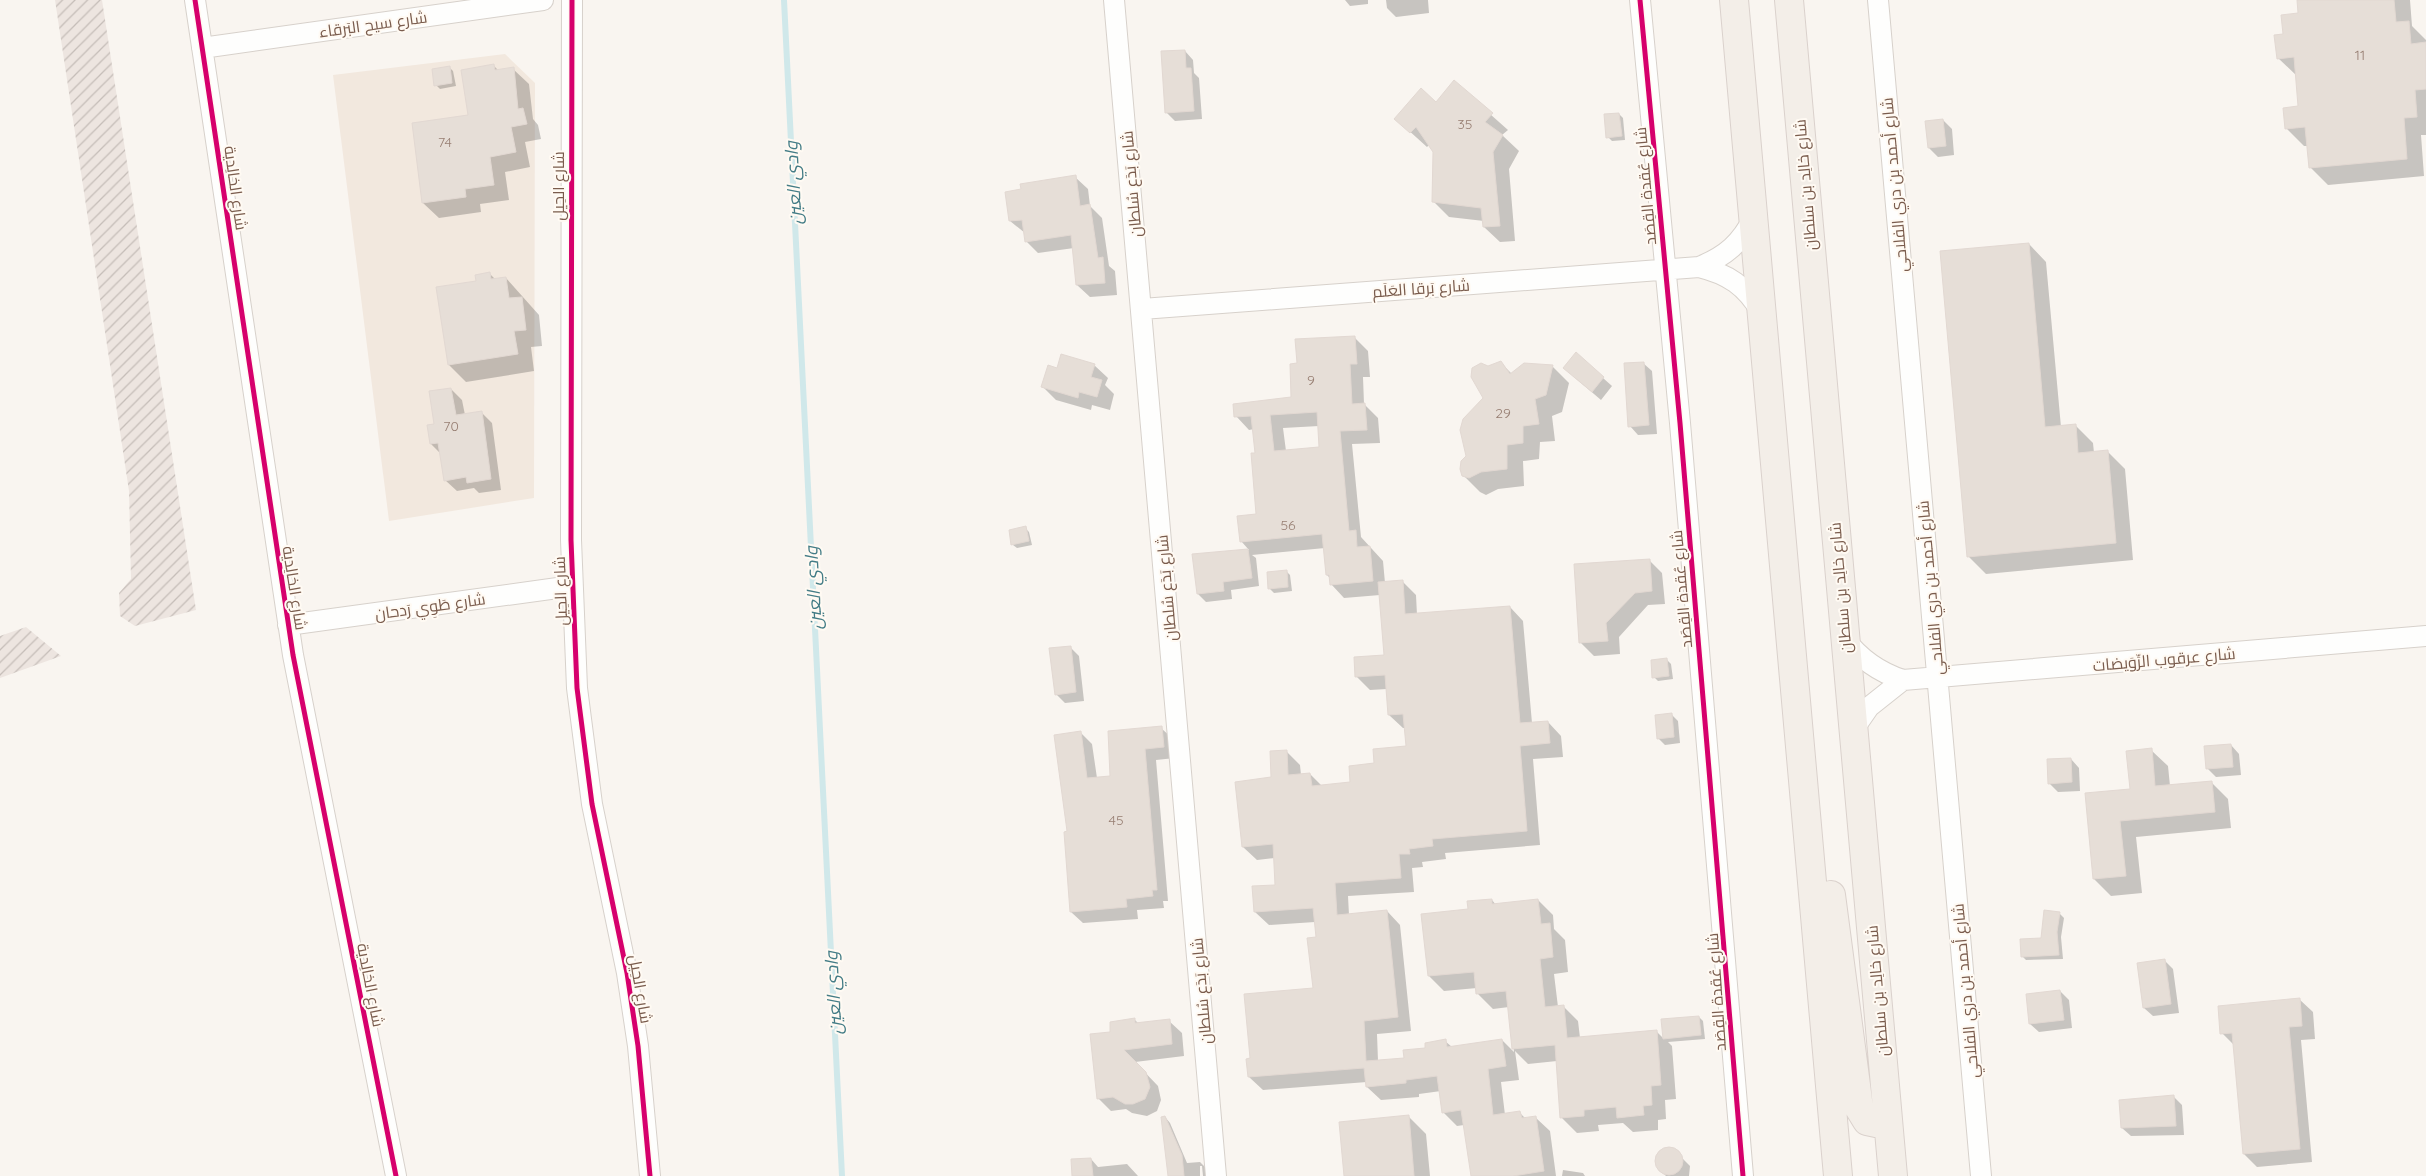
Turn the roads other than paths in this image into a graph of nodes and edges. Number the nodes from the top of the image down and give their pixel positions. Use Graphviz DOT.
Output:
graph roads {
  1 [pos="195,0"];
  2 [pos="543,0"];
  3 [pos="572,0"];
  4 [pos="1114,0"];
  5 [pos="1640,0"];
  6 [pos="1734,0"];
  7 [pos="1789,0"];
  8 [pos="1878,0"];
  9 [pos="202,48"];
  10 [pos="1754,217"];
  11 [pos="1699,267"];
  12 [pos="1666,270"];
  13 [pos="1142,309"];
  14 [pos="1762,314"];
  15 [pos="572,586"];
  16 [pos="288,625"];
  17 [pos="2426,636"];
  18 [pos="1844,638"];
  19 [pos="1938,679"];
  20 [pos="1903,680"];
  21 [pos="1853,730"];
  22 [pos="1806,810"];
  23 [pos="1888,1121"];
  24 [pos="396,1176"];
  25 [pos="650,1176"];
  26 [pos="1216,1176"];
  27 [pos="1743,1176"];
  28 [pos="1838,1176"];
  29 [pos="1893,1176"];
  30 [pos="1982,1176"];
  1 -- 9 [label="street, شارع الخالِدية"];
  2 -- 9 [label="street, شارع سيح البَرقاء"];
  3 -- 15 [label="street, شارع الحِيل"];
  4 -- 13 [label="street, شارع بَدَع سُلطان"];
  5 -- 12 [label="street, شارع عُقدة القِصَد"];
  6 -- 10 [label="main road"];
  7 -- 18 [label="main road, شارع خالِد بن سلطان"];
  8 -- 19 [label="street, شارع أحمد بن دري الفلاحي"];
  9 -- 16 [label="street, شارع الخالِدية"];
  10 -- 11 [label="street, شارع بَرقا العَلَم"];
  10 -- 14 [label="main road"];
  11 -- 12 [label="street, شارع بَرقا العَلَم"];
  11 -- 14 [label="street, شارع بَرقا العَلَم"];
  12 -- 13 [label="street, شارع بَرقا العَلَم"];
  12 -- 27 [label="street, شارع عُقدة القِصَد"];
  13 -- 26 [label="street, شارع بَدَع سُلطان"];
  14 -- 22 [label="main road"];
  15 -- 16 [label="street, شارع طَوِي رَدحان"];
  15 -- 25 [label="street, شارع الحِيل"];
  16 -- 24 [label="street, شارع الخالِدية"];
  17 -- 19 [label="street, شارع عرقوب الرِّوَيضات"];
  18 -- 20 [label="street, شارع عرقوب الرِّوَيضات"];
  18 -- 21 [label="main road, شارع خالِد بن سلطان"];
  19 -- 20 [label="street, شارع عرقوب الرِّوَيضات"];
  19 -- 30 [label="street, شارع أحمد بن دري الفلاحي"];
  20 -- 21 [label="street"];
  21 -- 23 [label="main road, شارع خالِد بن سلطان"];
  22 -- 23 [label="main road"];
  22 -- 28 [label="main road"];
  23 -- 29 [label="main road, شارع خالِد بن سلطان"];
}
